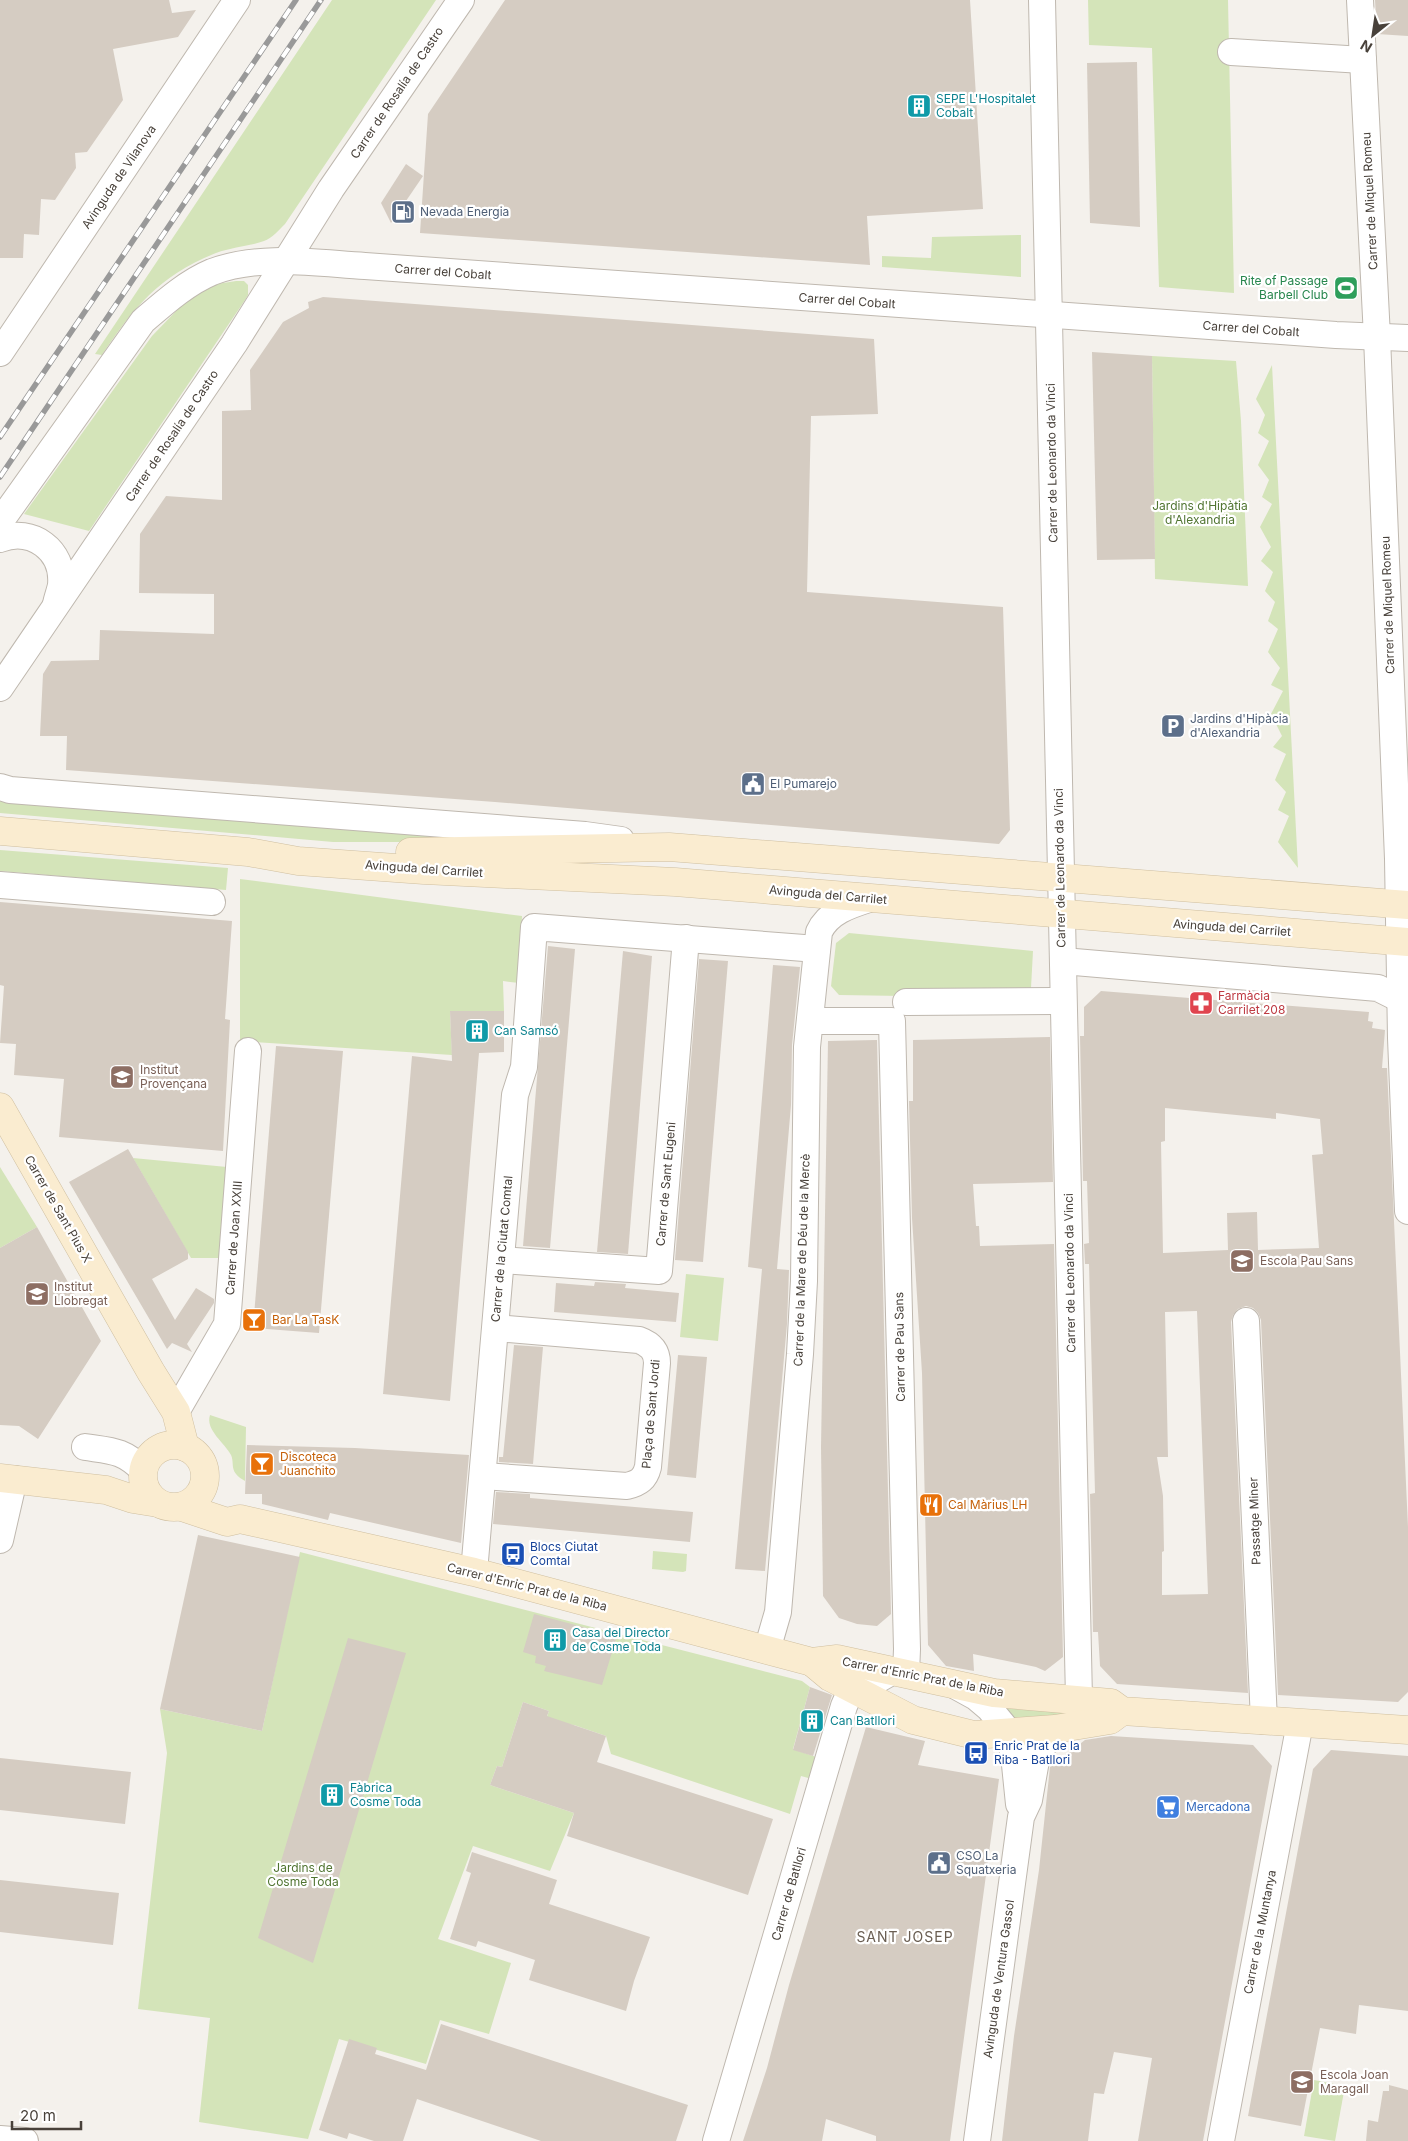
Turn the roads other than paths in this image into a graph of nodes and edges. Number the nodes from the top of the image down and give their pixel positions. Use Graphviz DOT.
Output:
graph roads {
  1 [pos="237,0"];
  2 [pos="461,0"];
  3 [pos="1042,0"];
  4 [pos="1360,0"];
  5 [pos="1231,52"];
  6 [pos="1363,60"];
  7 [pos="287,262"];
  8 [pos="1049,315"];
  9 [pos="1377,337"];
  10 [pos="1408,338"];
  11 [pos="0,353"];
  12 [pos="0,522"];
  13 [pos="0,539"];
  14 [pos="55,607"];
  15 [pos="0,688"];
  16 [pos="0,787"];
  17 [pos="0,831"];
  18 [pos="669,847"];
  19 [pos="248,852"];
  20 [pos="1061,878"];
  21 [pos="0,885"];
  22 [pos="869,899"];
  23 [pos="212,902"];
  24 [pos="1404,904"];
  25 [pos="1062,914"];
  26 [pos="686,938"];
  27 [pos="1404,941"];
  28 [pos="817,949"];
  29 [pos="1063,961"];
  30 [pos="1404,998"];
  31 [pos="1053,1001"];
  32 [pos="899,1012"];
  33 [pos="810,1021"];
  34 [pos="248,1051"];
  35 [pos="0,1107"];
  36 [pos="1408,1211"];
  37 [pos="501,1260"];
  38 [pos="1246,1322"];
  39 [pos="496,1328"];
  40 [pos="161,1388"];
  41 [pos="176,1412"];
  42 [pos="85,1447"];
  43 [pos="174,1447"];
  44 [pos="143,1474"];
  45 [pos="483,1476"];
  46 [pos="205,1477"];
  47 [pos="7,1478"];
  48 [pos="106,1490"];
  49 [pos="170,1505"];
  50 [pos="240,1519"];
  51 [pos="0,1540"];
  52 [pos="474,1572"];
  53 [pos="767,1650"];
  54 [pos="812,1662"];
  55 [pos="899,1672"];
  56 [pos="951,1683"];
  57 [pos="859,1691"];
  58 [pos="1079,1699"];
  59 [pos="1116,1716"];
  60 [pos="1264,1721"];
  61 [pos="1300,1723"];
  62 [pos="1055,1729"];
  63 [pos="1408,1730"];
  64 [pos="1008,1731"];
  65 [pos="1021,1817"];
  66 [pos="0,2139"];
  67 [pos="25,2141"];
  68 [pos="716,2141"];
  69 [pos="977,2141"];
  70 [pos="1221,2141"];
  1 -- 11 [label="street, Avinguda de Vilanova"];
  2 -- 7 [label="street, Carrer de Rosalía de Castro"];
  3 -- 8 [label="street, Carrer de Leonardo da Vinci"];
  4 -- 6 [label="street, Carrer de Miquel Romeu"];
  5 -- 6 [label="street"];
  6 -- 9 [label="street, Carrer de Miquel Romeu"];
  7 -- 8 [label="street, Carrer del Cobalt"];
  7 -- 12 [label="street"];
  7 -- 14 [label="street, Carrer de Rosalía de Castro"];
  8 -- 9 [label="street, Carrer del Cobalt"];
  8 -- 20 [label="street, Carrer de Leonardo da Vinci"];
  9 -- 10 [label="street, Carrer del Cobalt"];
  9 -- 24 [label="street, Carrer de Miquel Romeu"];
  13 -- 14 [label="street, Carrer de Rosalía de Castro"];
  14 -- 15 [label="street, Carrer de Rosalía de Castro"];
  16 -- 18 [label="street, Avinguda del Carrilet"];
  17 -- 19 [label="main road, Avinguda del Carrilet"];
  18 -- 19 [label="main road, Avinguda del Carrilet"];
  18 -- 20 [label="main road, Avinguda del Carrilet"];
  19 -- 22 [label="main road, Avinguda del Carrilet"];
  20 -- 24 [label="main road, Avinguda del Carrilet"];
  20 -- 25 [label="street, Carrer de Leonardo da Vinci"];
  21 -- 23 [label="street"];
  22 -- 25 [label="main road, Avinguda del Carrilet"];
  22 -- 28 [label="street, Carrer de la Mare de Déu de la Mercè"];
  24 -- 27 [label="street, Carrer de Miquel Romeu"];
  25 -- 27 [label="main road, Avinguda del Carrilet"];
  25 -- 29 [label="street, Carrer de Leonardo da Vinci"];
  26 -- 28 [label="street"];
  26 -- 37 [label="street, Carrer de la Ciutat Comtal"];
  26 -- 37 [label="street, Carrer de Sant Eugeni"];
  27 -- 30 [label="street, Carrer de Miquel Romeu"];
  28 -- 33 [label="street, Carrer de la Mare de Déu de la Mercè"];
  29 -- 30 [label="street"];
  29 -- 58 [label="street, Carrer de Leonardo da Vinci"];
  30 -- 36 [label="street, Carrer de Miquel Romeu"];
  31 -- 32 [label="street"];
  32 -- 33 [label="street"];
  32 -- 55 [label="street, Carrer de Pau Sans"];
  33 -- 53 [label="street, Carrer de la Mare de Déu de la Mercè"];
  34 -- 41 [label="street, Carrer de Joan XXIII"];
  35 -- 40 [label="main road, Carrer de Sant Pius X"];
  37 -- 39 [label="street, Carrer de la Ciutat Comtal"];
  38 -- 60 [label="street, Passatge Miner"];
  39 -- 45 [label="street, Carrer de la Ciutat Comtal"];
  39 -- 45 [label="street, Plaça de Sant Jordi"];
  40 -- 41 [label="main road, Carrer de Sant Pius X"];
  40 -- 43 [label="main road, Carrer de Sant Pius X"];
  41 -- 43 [label="main road, Carrer de Sant Pius X"];
  42 -- 44 [label="street"];
  43 -- 44 [label="main road"];
  43 -- 46 [label="main road"];
  44 -- 48 [label="main road, Carrer d'Enric Prat de la Riba"];
  44 -- 49 [label="main road"];
  45 -- 52 [label="street, Carrer de la Ciutat Comtal"];
  46 -- 49 [label="main road"];
  46 -- 50 [label="main road"];
  47 -- 48 [label="main road, Carrer d'Enric Prat de la Riba"];
  47 -- 51 [label="street"];
  48 -- 49 [label="main road, Carrer d'Enric Prat de la Riba"];
  49 -- 50 [label="main road, Carrer d'Enric Prat de la Riba"];
  50 -- 52 [label="main road, Carrer d'Enric Prat de la Riba"];
  52 -- 53 [label="main road, Carrer d'Enric Prat de la Riba"];
  53 -- 54 [label="main road, Carrer d'Enric Prat de la Riba"];
  54 -- 55 [label="main road, Carrer d'Enric Prat de la Riba"];
  54 -- 57 [label="main road, Carrer d'Enric Prat de la Riba"];
  55 -- 56 [label="main road, Carrer d'Enric Prat de la Riba"];
  55 -- 57 [label="street, Carrer de Batllori"];
  56 -- 58 [label="main road, Carrer d'Enric Prat de la Riba"];
  56 -- 64 [label="street, Avinguda de Ventura Gassol"];
  57 -- 64 [label="main road, Carrer d'Enric Prat de la Riba"];
  57 -- 68 [label="street, Carrer de Batllori"];
  58 -- 59 [label="main road, Carrer d'Enric Prat de la Riba"];
  59 -- 60 [label="main road, Carrer d'Enric Prat de la Riba"];
  59 -- 62 [label="main road, Carrer d'Enric Prat de la Riba"];
  60 -- 61 [label="main road, Carrer d'Enric Prat de la Riba"];
  61 -- 63 [label="main road, Carrer d'Enric Prat de la Riba"];
  61 -- 70 [label="street, Carrer de la Muntanya"];
  62 -- 64 [label="main road, Carrer d'Enric Prat de la Riba"];
  62 -- 65 [label="street, Avinguda de Ventura Gassol"];
  64 -- 65 [label="street, Avinguda de Ventura Gassol"];
  65 -- 69 [label="street, Avinguda de Ventura Gassol"];
  66 -- 67 [label="street"];
}
